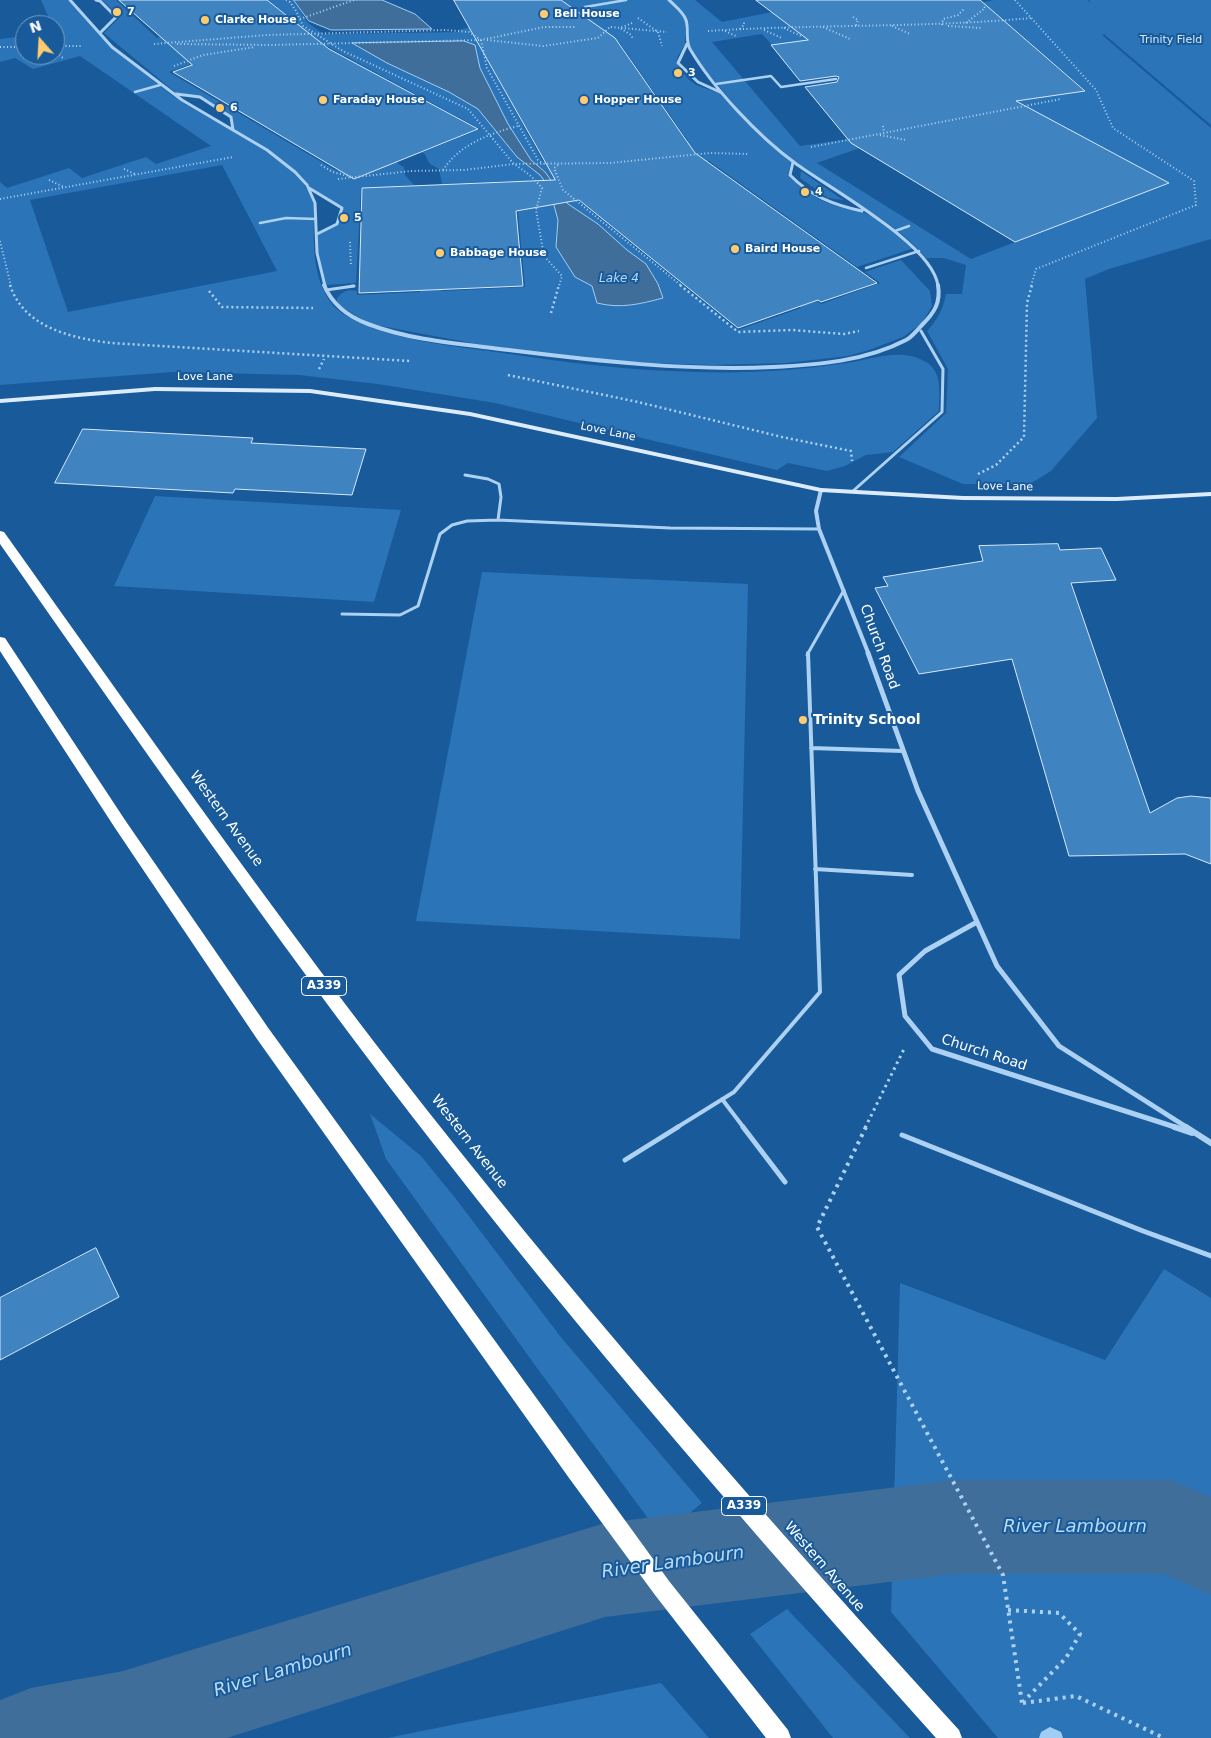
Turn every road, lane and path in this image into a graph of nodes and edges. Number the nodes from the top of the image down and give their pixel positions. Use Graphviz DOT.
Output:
graph roads {
  1 [pos="70,0"];
  2 [pos="96,0"];
  3 [pos="286,0"];
  4 [pos="354,0"];
  5 [pos="626,0"];
  6 [pos="670,0"];
  7 [pos="1015,0"];
  8 [pos="984,6"];
  9 [pos="585,7"];
  10 [pos="965,8"];
  11 [pos="853,16"];
  12 [pos="1031,18"];
  13 [pos="300,19"];
  14 [pos="640,20"];
  15 [pos="744,22"];
  16 [pos="964,24"];
  17 [pos="891,25"];
  18 [pos="941,25"];
  19 [pos="610,26"];
  20 [pos="856,26"];
  21 [pos="582,27"];
  22 [pos="601,27"];
  23 [pos="822,27"];
  24 [pos="620,28"];
  25 [pos="760,28"];
  26 [pos="783,28"];
  27 [pos="982,28"];
  28 [pos="740,29"];
  29 [pos="723,30"];
  30 [pos="100,33"];
  31 [pos="316,33"];
  32 [pos="687,33"];
  33 [pos="910,34"];
  34 [pos="736,36"];
  35 [pos="801,36"];
  36 [pos="782,38"];
  37 [pos="633,39"];
  38 [pos="850,39"];
  39 [pos="482,40"];
  40 [pos="331,43"];
  41 [pos="687,44"];
  42 [pos="65,46"];
  43 [pos="0,47"];
  44 [pos="15,47"];
  45 [pos="111,47"];
  46 [pos="836,79"];
  47 [pos="716,84"];
  48 [pos="160,85"];
  49 [pos="135,92"];
  50 [pos="173,94"];
  51 [pos="723,94"];
  52 [pos="941,115"];
  53 [pos="944,122"];
  54 [pos="518,126"];
  55 [pos="883,126"];
  56 [pos="233,130"];
  57 [pos="491,133"];
  58 [pos="884,133"];
  59 [pos="876,134"];
  60 [pos="906,140"];
  61 [pos="235,157"];
  62 [pos="792,162"];
  63 [pos="514,164"];
  64 [pos="558,164"];
  65 [pos="124,169"];
  66 [pos="443,170"];
  67 [pos="135,175"];
  68 [pos="49,180"];
  69 [pos="304,182"];
  70 [pos="65,187"];
  71 [pos="309,187"];
  72 [pos="0,199"];
  73 [pos="867,213"];
  74 [pos="316,219"];
  75 [pos="260,223"];
  76 [pos="909,226"];
  77 [pos="895,231"];
  78 [pos="316,234"];
  79 [pos="0,241"];
  80 [pos="919,251"];
  81 [pos="866,268"];
  82 [pos="354,286"];
  83 [pos="210,290"];
  84 [pos="326,290"];
  85 [pos="340,308"];
  86 [pos="550,313"];
  87 [pos="862,331"];
  88 [pos="921,331"];
  89 [pos="412,361"];
  90 [pos="507,375"];
  91 [pos="0,401"];
  92 [pos="465,476"];
  93 [pos="821,490"];
  94 [pos="853,491"];
  95 [pos="1211,494"];
  96 [pos="933,496"];
  97 [pos="498,520"];
  98 [pos="818,529"];
  99 [pos="0,535"];
  100 [pos="844,590"];
  101 [pos="342,614"];
  102 [pos="0,641"];
  103 [pos="811,748"];
  104 [pos="904,751"];
  105 [pos="815,869"];
  106 [pos="912,875"];
  107 [pos="978,922"];
  108 [pos="904,1048"];
  109 [pos="722,1098"];
  110 [pos="902,1135"];
  111 [pos="1199,1136"];
  112 [pos="1211,1143"];
  113 [pos="625,1160"];
  114 [pos="785,1182"];
  115 [pos="1211,1256"];
  116 [pos="1008,1610"];
  117 [pos="1022,1702"];
  118 [pos="780,1738"];
  119 [pos="951,1738"];
  120 [pos="1164,1738"];
  1 -- 30 [label="street"];
  2 -- 30 [label="street"];
  3 -- 13 [label="path"];
  4 -- 13 [label="path"];
  5 -- 9 [label="lane"];
  6 -- 32 [label="street"];
  7 -- 12 [label="path"];
  8 -- 16 [label="path"];
  10 -- 18 [label="path"];
  11 -- 20 [label="path"];
  12 -- 16 [label="path"];
  12 -- 96 [label="path"];
  13 -- 31 [label="path"];
  14 -- 24 [label="path"];
  15 -- 28 [label="path"];
  16 -- 18 [label="path"];
  17 -- 18 [label="path"];
  17 -- 20 [label="path"];
  17 -- 33 [label="path"];
  18 -- 27 [label="path"];
  19 -- 22 [label="path"];
  19 -- 24 [label="path"];
  19 -- 39 [label="path"];
  20 -- 23 [label="path"];
  21 -- 39 [label="path"];
  23 -- 26 [label="path"];
  23 -- 38 [label="path"];
  24 -- 32 [label="path"];
  24 -- 37 [label="path"];
  25 -- 26 [label="path"];
  25 -- 28 [label="path"];
  25 -- 36 [label="path"];
  26 -- 35 [label="path"];
  28 -- 29 [label="path"];
  29 -- 32 [label="path"];
  29 -- 34 [label="path"];
  30 -- 45 [label="street"];
  31 -- 39 [label="path"];
  31 -- 40 [label="path"];
  31 -- 40 [label="path"];
  32 -- 41 [label="street"];
  39 -- 40 [label="path"];
  39 -- 54 [label="path"];
  40 -- 57 [label="path"];
  41 -- 47 [label="street"];
  41 -- 51 [label="street"];
  42 -- 45 [label="path"];
  43 -- 44 [label="path"];
  45 -- 48 [label="street"];
  46 -- 47 [label="lane"];
  47 -- 51 [label="street"];
  48 -- 49 [label="lane"];
  48 -- 50 [label="street"];
  50 -- 56 [label="street"];
  50 -- 56 [label="street"];
  51 -- 62 [label="street"];
  52 -- 53 [label="path"];
  54 -- 57 [label="path"];
  54 -- 63 [label="path"];
  55 -- 58 [label="path"];
  56 -- 69 [label="street"];
  57 -- 63 [label="path"];
  57 -- 66 [label="path"];
  59 -- 60 [label="path"];
  61 -- 67 [label="path"];
  62 -- 73 [label="street"];
  62 -- 73 [label="street"];
  63 -- 66 [label="path"];
  63 -- 86 [label="path"];
  64 -- 87 [label="path"];
  65 -- 67 [label="path"];
  66 -- 69 [label="path"];
  67 -- 70 [label="path"];
  68 -- 70 [label="path"];
  69 -- 71 [label="street"];
  70 -- 72 [label="path"];
  71 -- 74 [label="street"];
  71 -- 78 [label="street"];
  73 -- 77 [label="street"];
  74 -- 75 [label="lane"];
  74 -- 78 [label="street"];
  76 -- 77 [label="lane"];
  77 -- 80 [label="street"];
  78 -- 84 [label="street"];
  79 -- 89 [label="path"];
  80 -- 81 [label="lane"];
  80 -- 88 [label="street"];
  82 -- 84 [label="lane"];
  83 -- 85 [label="path"];
  84 -- 85 [label="street"];
  85 -- 88 [label="street"];
  88 -- 94 [label="lane"];
  90 -- 94 [label="path"];
  91 -- 93 [label="street, Love Lane"];
  92 -- 97 [label="lane"];
  93 -- 94 [label="street, Love Lane"];
  93 -- 98 [label="street, Church Road"];
  94 -- 96 [label="street, Love Lane"];
  95 -- 96 [label="street, Love Lane"];
  97 -- 98 [label="lane"];
  97 -- 101 [label="lane"];
  98 -- 100 [label="street, Church Road"];
  99 -- 119 [label="highway, Western Avenue / A339"];
  100 -- 103 [label="lane"];
  100 -- 104 [label="street, Church Road"];
  102 -- 118 [label="highway"];
  103 -- 104 [label="lane"];
  103 -- 105 [label="lane"];
  104 -- 107 [label="street, Church Road"];
  105 -- 106 [label="lane"];
  105 -- 109 [label="lane"];
  107 -- 111 [label="street, Church Road"];
  107 -- 111 [label="street, Church Road"];
  108 -- 116 [label="path"];
  109 -- 113 [label="lane"];
  109 -- 114 [label="lane"];
  110 -- 115 [label="lane"];
  111 -- 112 [label="street, Church Road"];
  116 -- 117 [label="path"];
  116 -- 117 [label="path"];
  117 -- 120 [label="path"];
}
